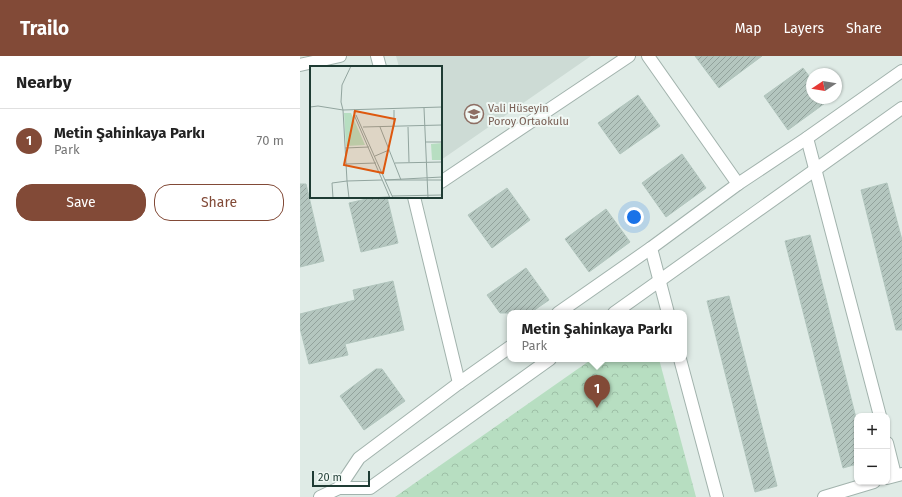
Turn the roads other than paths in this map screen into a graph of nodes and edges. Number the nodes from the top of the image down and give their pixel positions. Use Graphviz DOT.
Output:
graph roads {
  1 [pos="340,56"];
  2 [pos="377,56"];
  3 [pos="629,56"];
  4 [pos="648,56"];
  5 [pos="300,66"];
  6 [pos="380,66"];
  7 [pos="902,71"];
  8 [pos="902,108"];
  9 [pos="807,138"];
  10 [pos="816,170"];
  11 [pos="442,181"];
  12 [pos="738,184"];
  13 [pos="416,198"];
  14 [pos="651,248"];
  15 [pos="660,280"];
  16 [pos="562,310"];
  17 [pos="618,310"];
  18 [pos="667,310"];
  19 [pos="507,349"];
  20 [pos="546,362"];
  21 [pos="681,362"];
  22 [pos="459,383"];
  23 [pos="879,413"];
  24 [pos="888,449"];
  25 [pos="895,476"];
  26 [pos="864,485"];
  27 [pos="339,488"];
  28 [pos="320,497"];
  29 [pos="717,497"];
  30 [pos="824,497"];
  1 -- 5 [label="street"];
  2 -- 6 [label="street"];
  3 -- 11 [label="street"];
  4 -- 12 [label="street"];
  7 -- 9 [label="street"];
  8 -- 10 [label="street"];
  9 -- 10 [label="street"];
  9 -- 12 [label="street"];
  10 -- 15 [label="street"];
  10 -- 23 [label="street"];
  12 -- 14 [label="street"];
  13 -- 22 [label="street"];
  14 -- 15 [label="street"];
  14 -- 16 [label="street"];
  15 -- 17 [label="street"];
  15 -- 18 [label="street"];
  19 -- 22 [label="street"];
  20 -- 27 [label="street"];
  21 -- 29 [label="street"];
  22 -- 27 [label="street"];
  24 -- 25 [label="street"];
  26 -- 30 [label="street"];
  27 -- 28 [label="street"];
}
